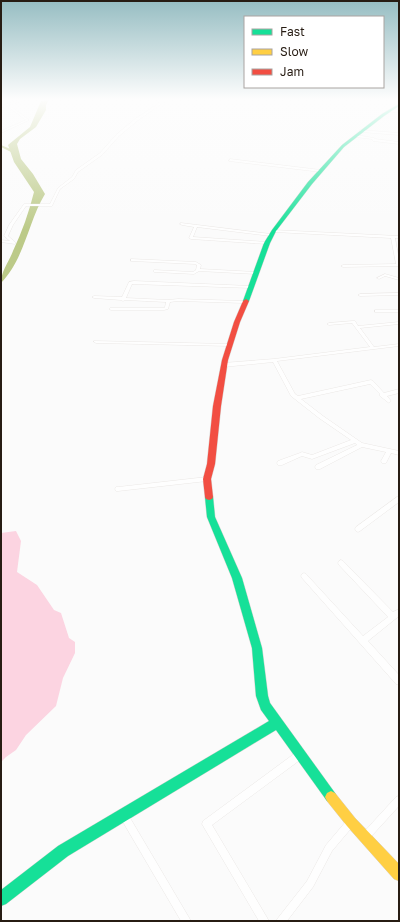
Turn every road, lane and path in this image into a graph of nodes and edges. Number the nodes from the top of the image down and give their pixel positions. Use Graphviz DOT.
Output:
graph roads {
  1 [pos="111,143"];
  2 [pos="346,143"];
  3 [pos="230,160"];
  4 [pos="321,171"];
  5 [pos="182,224"];
  6 [pos="196,226"];
  7 [pos="272,233"];
  8 [pos="393,237"];
  9 [pos="399,237"];
  10 [pos="1,241"];
  11 [pos="267,243"];
  12 [pos="132,260"];
  13 [pos="343,266"];
  14 [pos="399,267"];
  15 [pos="198,270"];
  16 [pos="155,271"];
  17 [pos="169,271"];
  18 [pos="256,273"];
  19 [pos="379,278"];
  20 [pos="399,278"];
  21 [pos="165,283"];
  22 [pos="251,287"];
  23 [pos="360,294"];
  24 [pos="399,294"];
  25 [pos="94,297"];
  26 [pos="123,300"];
  27 [pos="168,301"];
  28 [pos="244,302"];
  29 [pos="111,309"];
  30 [pos="376,311"];
  31 [pos="399,311"];
  32 [pos="399,323"];
  33 [pos="329,324"];
  34 [pos="358,327"];
  35 [pos="96,342"];
  36 [pos="230,345"];
  37 [pos="399,345"];
  38 [pos="373,348"];
  39 [pos="274,360"];
  40 [pos="223,366"];
  41 [pos="399,391"];
  42 [pos="382,395"];
  43 [pos="298,398"];
  44 [pos="388,401"];
  45 [pos="355,440"];
  46 [pos="361,445"];
  47 [pos="389,452"];
  48 [pos="399,453"];
  49 [pos="384,461"];
  50 [pos="280,463"];
  51 [pos="318,467"];
  52 [pos="206,479"];
  53 [pos="118,489"];
  54 [pos="398,501"];
  55 [pos="358,530"];
  56 [pos="341,563"];
  57 [pos="304,576"];
  58 [pos="396,615"];
  59 [pos="363,642"];
  60 [pos="399,681"];
  61 [pos="277,723"];
  62 [pos="301,754"];
  63 [pos="399,800"];
  64 [pos="122,814"];
  65 [pos="351,822"];
  66 [pos="365,837"];
  67 [pos="399,874"];
  68 [pos="1,899"];
  69 [pos="186,921"];
  70 [pos="264,921"];
  71 [pos="281,921"];
  1 -- 10 [label="street"];
  2 -- 4 [label="street"];
  3 -- 4 [label="street"];
  4 -- 7 [label="street"];
  5 -- 6 [label="street"];
  6 -- 7 [label="street"];
  6 -- 11 [label="street"];
  7 -- 8 [label="street"];
  7 -- 11 [label="street"];
  8 -- 9 [label="street"];
  8 -- 14 [label="street"];
  11 -- 18 [label="street"];
  12 -- 15 [label="street"];
  13 -- 14 [label="street"];
  15 -- 17 [label="street"];
  15 -- 18 [label="street"];
  16 -- 17 [label="street"];
  17 -- 21 [label="street"];
  18 -- 22 [label="street"];
  19 -- 20 [label="street"];
  21 -- 22 [label="street"];
  21 -- 26 [label="street"];
  22 -- 28 [label="street"];
  23 -- 24 [label="street"];
  25 -- 26 [label="street"];
  26 -- 27 [label="street"];
  27 -- 28 [label="street"];
  27 -- 29 [label="street"];
  28 -- 36 [label="street"];
  30 -- 31 [label="street"];
  32 -- 34 [label="street"];
  33 -- 34 [label="street"];
  34 -- 38 [label="street"];
  35 -- 36 [label="street"];
  36 -- 40 [label="street"];
  37 -- 38 [label="street"];
  38 -- 39 [label="street"];
  39 -- 40 [label="street"];
  39 -- 43 [label="street"];
  40 -- 52 [label="street"];
  41 -- 42 [label="street"];
  42 -- 43 [label="street"];
  42 -- 44 [label="street"];
  43 -- 45 [label="street"];
  45 -- 46 [label="street"];
  45 -- 50 [label="street"];
  46 -- 47 [label="street"];
  46 -- 51 [label="street"];
  47 -- 48 [label="street"];
  47 -- 49 [label="street"];
  52 -- 53 [label="street"];
  52 -- 61 [label="street"];
  54 -- 55 [label="street"];
  56 -- 58 [label="street"];
  57 -- 59 [label="street"];
  58 -- 59 [label="street"];
  59 -- 60 [label="street"];
  61 -- 62 [label="street"];
  61 -- 64 [label="street"];
  62 -- 65 [label="street"];
  62 -- 70 [label="street"];
  63 -- 66 [label="street"];
  64 -- 68 [label="street"];
  64 -- 69 [label="street"];
  65 -- 66 [label="street"];
  65 -- 71 [label="street"];
  66 -- 67 [label="street"];
}
